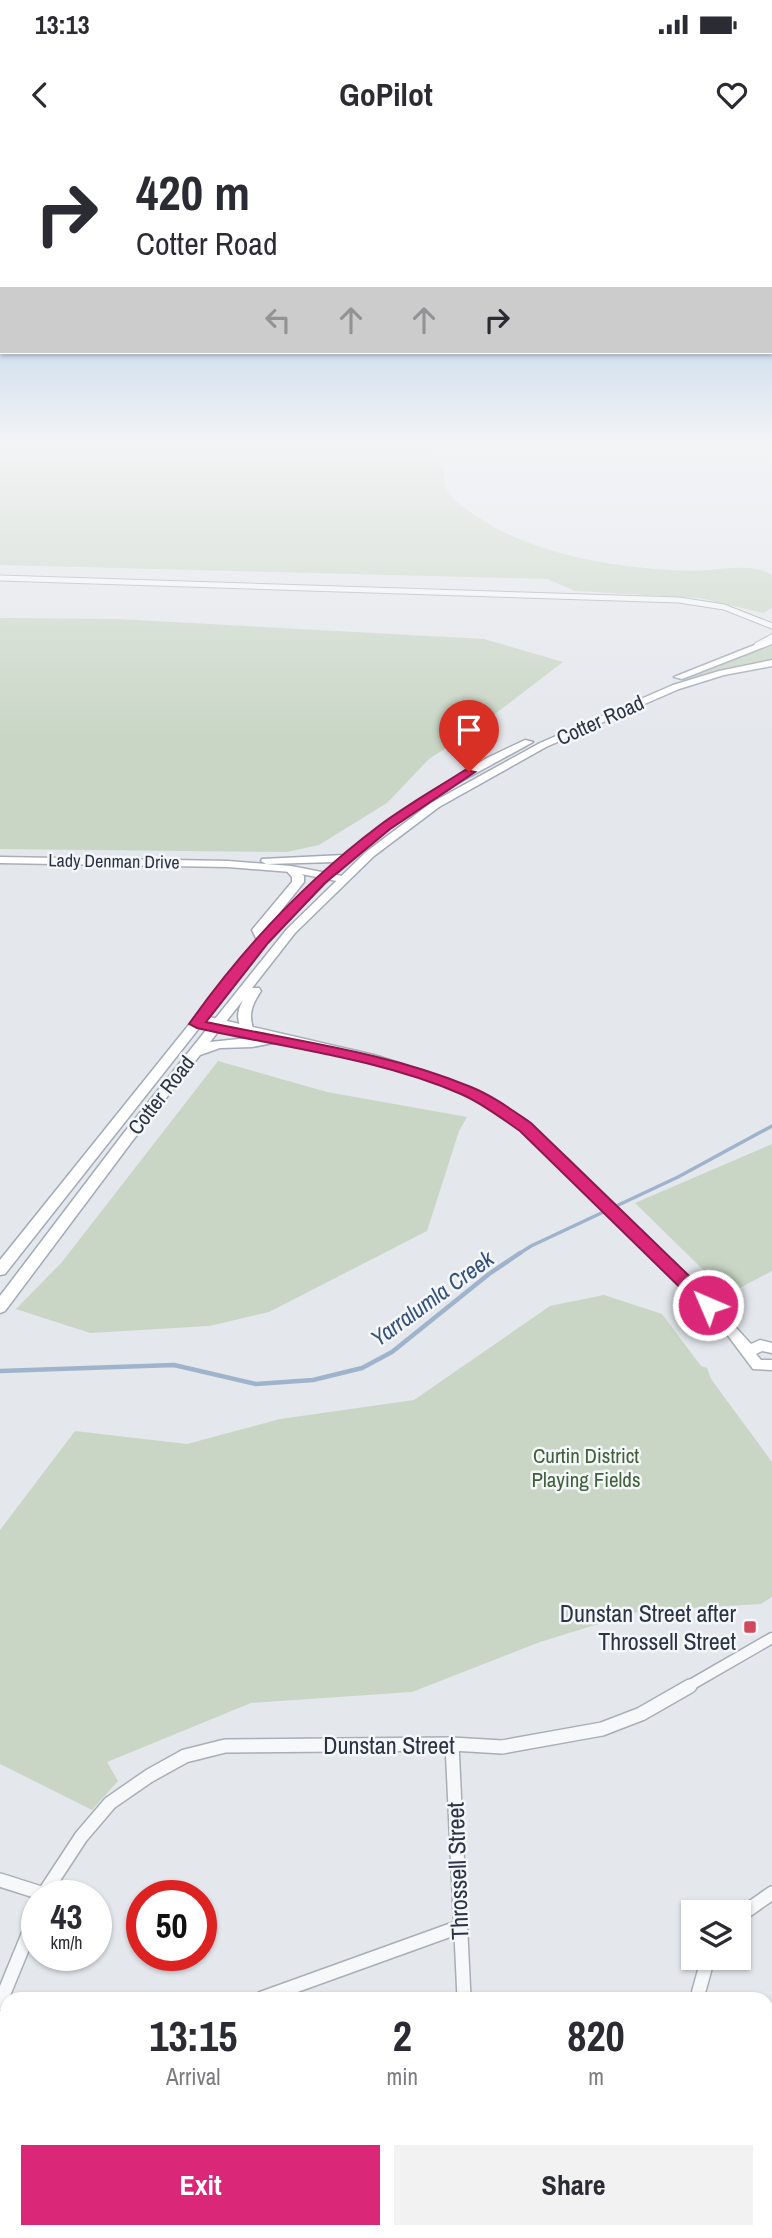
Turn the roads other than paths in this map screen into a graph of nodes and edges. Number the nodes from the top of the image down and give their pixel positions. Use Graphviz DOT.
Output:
graph roads {
  1 [pos="0,578"];
  2 [pos="771,626"];
  3 [pos="772,639"];
  4 [pos="772,663"];
  5 [pos="346,858"];
  6 [pos="0,860"];
  7 [pos="266,862"];
  8 [pos="228,864"];
  9 [pos="290,869"];
  10 [pos="328,873"];
  11 [pos="344,877"];
  12 [pos="263,940"];
  13 [pos="283,943"];
  14 [pos="199,1021"];
  15 [pos="218,1026"];
  16 [pos="247,1028"];
  17 [pos="269,1040"];
  18 [pos="286,1040"];
  19 [pos="194,1054"];
  20 [pos="598,1196"];
  21 [pos="0,1270"];
  22 [pos="0,1307"];
  23 [pos="761,1348"];
  24 [pos="769,1367"];
  25 [pos="772,1638"];
  26 [pos="452,1744"];
  27 [pos="0,1880"];
  28 [pos="53,1880"];
  29 [pos="21,1887"];
  30 [pos="772,1893"];
  31 [pos="751,1908"];
  32 [pos="459,1927"];
  33 [pos="21,1952"];
  34 [pos="705,1970"];
  35 [pos="5,1992"];
  36 [pos="279,1992"];
  37 [pos="464,1992"];
  38 [pos="699,1992"];
  1 -- 2 [label="street"];
  3 -- 5 [label="main road, Cotter Road"];
  4 -- 11 [label="main road, Cotter Road"];
  5 -- 7 [label="main road"];
  5 -- 10 [label="main road, Cotter Road"];
  6 -- 8 [label="street, Lady Denman Drive"];
  7 -- 8 [label="street, Lady Denman Drive"];
  7 -- 10 [label="street, Lady Denman Drive"];
  8 -- 9 [label="street, Lady Denman Drive"];
  9 -- 10 [label="street, Lady Denman Drive"];
  9 -- 12 [label="main road"];
  10 -- 11 [label="street, Lady Denman Drive"];
  10 -- 12 [label="main road, Cotter Road"];
  11 -- 13 [label="main road, Cotter Road"];
  12 -- 14 [label="main road, Cotter Road"];
  13 -- 15 [label="main road, Cotter Road"];
  13 -- 16 [label="main road"];
  14 -- 15 [label="street"];
  14 -- 21 [label="main road, Cotter Road"];
  15 -- 16 [label="street"];
  15 -- 17 [label="street"];
  15 -- 19 [label="main road, Cotter Road"];
  16 -- 18 [label="street"];
  17 -- 18 [label="street"];
  17 -- 19 [label="main road"];
  18 -- 20 [label="main road"];
  19 -- 22 [label="main road, Cotter Road"];
  20 -- 23 [label="street"];
  23 -- 24 [label="street"];
  25 -- 26 [label="street, Dunstan Street"];
  26 -- 28 [label="street, Dunstan Street"];
  26 -- 32 [label="street, Throssell Street"];
  27 -- 29 [label="street"];
  30 -- 31 [label="street"];
  32 -- 36 [label="street"];
  32 -- 37 [label="street, Throssell Street"];
  33 -- 35 [label="street"];
  34 -- 38 [label="street"];
}
